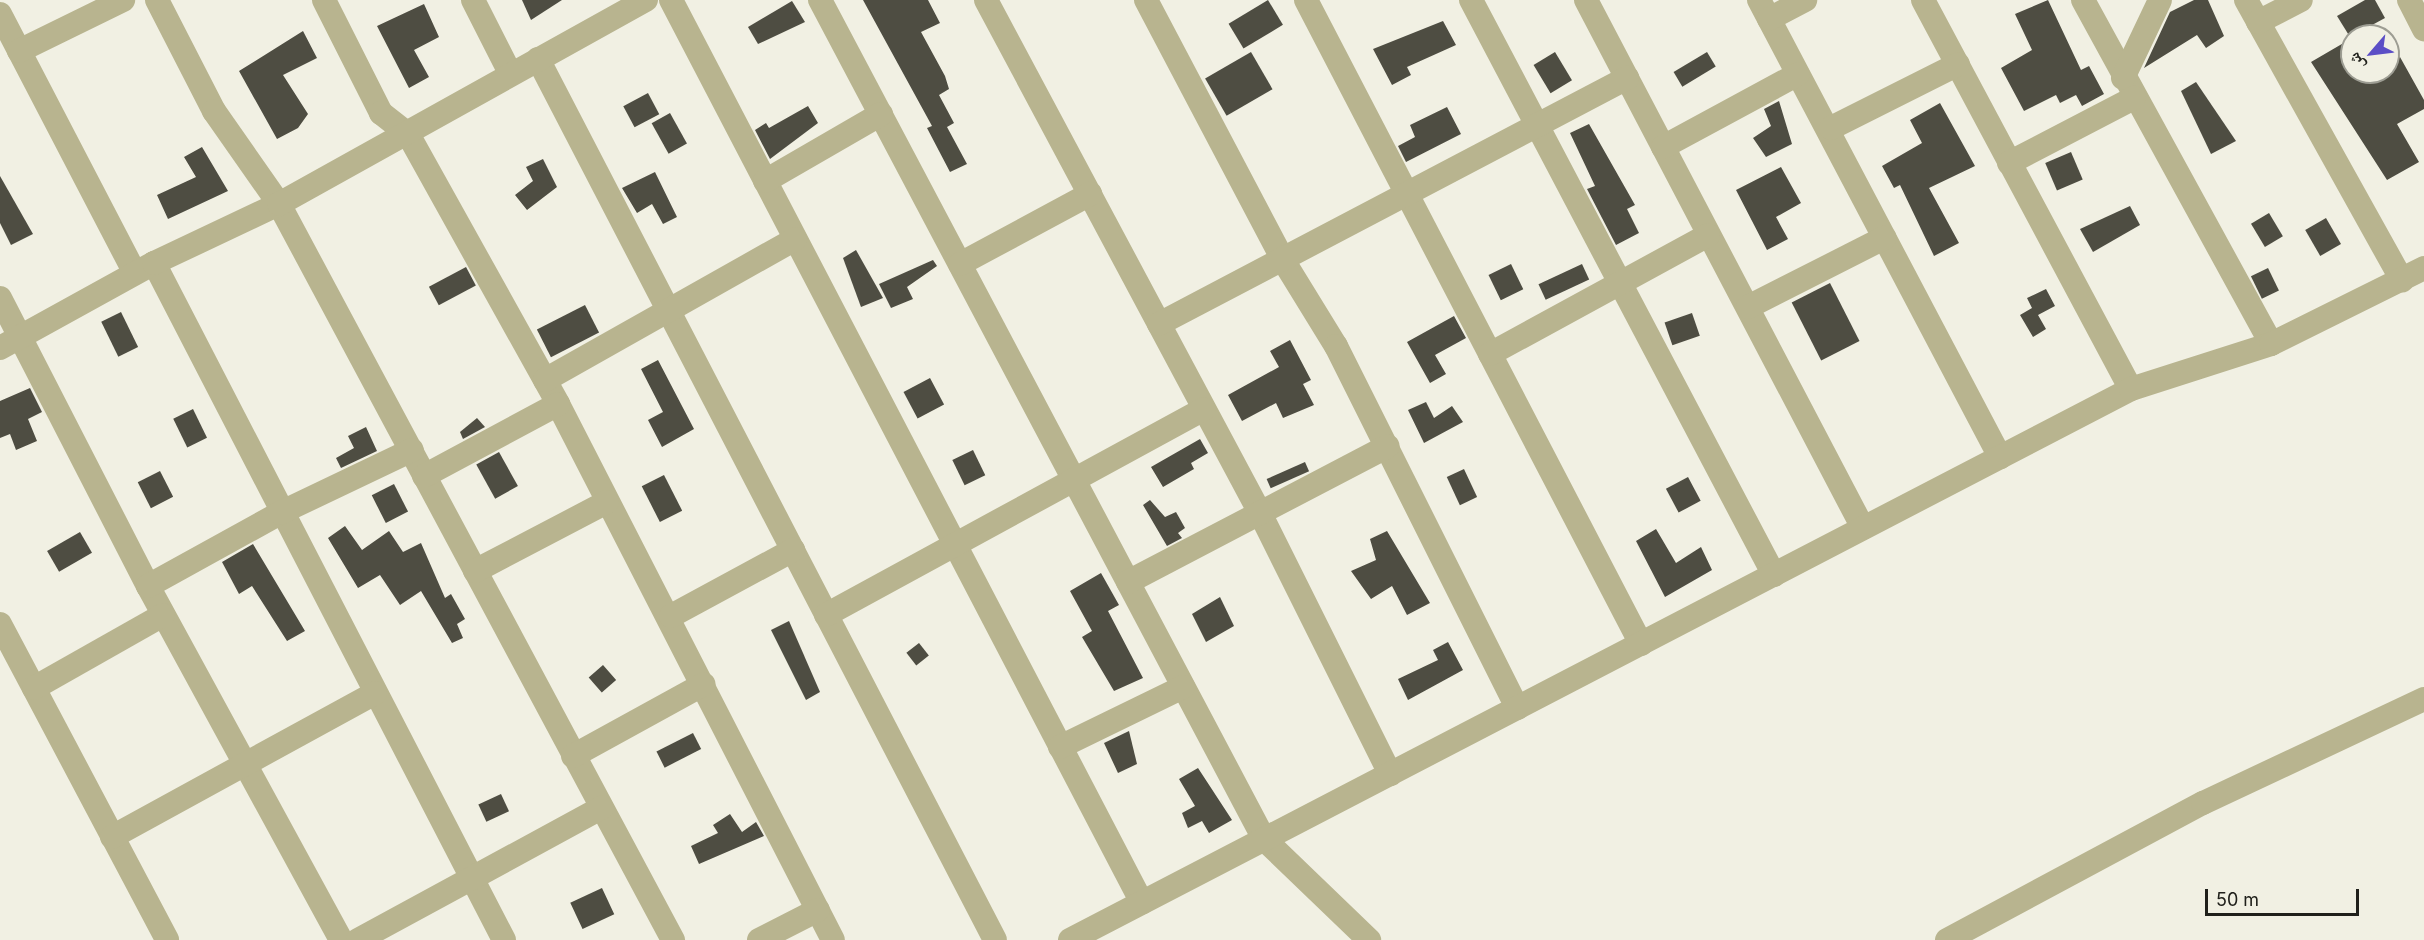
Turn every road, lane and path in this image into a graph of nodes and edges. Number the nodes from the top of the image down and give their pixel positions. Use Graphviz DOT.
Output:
graph roads {
  1 [pos="123,0"];
  2 [pos="157,0"];
  3 [pos="324,0"];
  4 [pos="473,0"];
  5 [pos="671,0"];
  6 [pos="820,0"];
  7 [pos="1146,0"];
  8 [pos="1306,0"];
  9 [pos="1471,0"];
  10 [pos="1586,0"];
  11 [pos="1805,0"];
  12 [pos="1923,0"];
  13 [pos="2083,0"];
  14 [pos="2160,0"];
  15 [pos="2246,0"];
  16 [pos="2301,0"];
  17 [pos="2409,0"];
  18 [pos="640,2"];
  19 [pos="993,2"];
  20 [pos="1764,10"];
  21 [pos="0,14"];
  22 [pos="2258,22"];
  23 [pos="2424,28"];
  24 [pos="19,51"];
  25 [pos="538,59"];
  26 [pos="1958,64"];
  27 [pos="510,73"];
  28 [pos="1798,74"];
  29 [pos="1627,78"];
  30 [pos="2129,88"];
  31 [pos="881,114"];
  32 [pos="1534,124"];
  33 [pos="1831,128"];
  34 [pos="408,134"];
  35 [pos="1663,147"];
  36 [pos="2009,163"];
  37 [pos="765,181"];
  38 [pos="1090,194"];
  39 [pos="1408,196"];
  40 [pos="279,204"];
  41 [pos="1708,235"];
  42 [pos="1884,238"];
  43 [pos="795,239"];
  44 [pos="1283,260"];
  45 [pos="960,264"];
  46 [pos="2424,267"];
  47 [pos="145,268"];
  48 [pos="2402,280"];
  49 [pos="1620,284"];
  50 [pos="0,298"];
  51 [pos="1748,307"];
  52 [pos="667,309"];
  53 [pos="1159,324"];
  54 [pos="22,337"];
  55 [pos="2271,344"];
  56 [pos="0,348"];
  57 [pos="1490,354"];
  58 [pos="545,380"];
  59 [pos="2131,389"];
  60 [pos="558,404"];
  61 [pos="1204,410"];
  62 [pos="1388,446"];
  63 [pos="412,450"];
  64 [pos="2000,457"];
  65 [pos="424,476"];
  66 [pos="1074,479"];
  67 [pos="607,502"];
  68 [pos="280,513"];
  69 [pos="1260,513"];
  70 [pos="1863,528"];
  71 [pos="956,547"];
  72 [pos="793,550"];
  73 [pos="475,571"];
  74 [pos="1774,574"];
  75 [pos="1128,582"];
  76 [pos="148,586"];
  77 [pos="163,615"];
  78 [pos="826,615"];
  79 [pos="671,616"];
  80 [pos="0,624"];
  81 [pos="1641,644"];
  82 [pos="704,684"];
  83 [pos="1183,687"];
  84 [pos="34,688"];
  85 [pos="375,693"];
  86 [pos="2424,699"];
  87 [pos="1517,708"];
  88 [pos="1060,747"];
  89 [pos="573,756"];
  90 [pos="243,761"];
  91 [pos="1390,774"];
  92 [pos="601,808"];
  93 [pos="112,837"];
  94 [pos="1264,839"];
  95 [pos="472,878"];
  96 [pos="1142,903"];
  97 [pos="818,910"];
  98 [pos="167,940"];
  99 [pos="341,940"];
  100 [pos="358,940"];
  101 [pos="504,940"];
  102 [pos="673,940"];
  103 [pos="759,940"];
  104 [pos="833,940"];
  105 [pos="995,940"];
  106 [pos="1070,940"];
  107 [pos="1369,940"];
  108 [pos="1947,940"];
  1 -- 24 [label="street"];
  2 -- 40 [label="street"];
  3 -- 34 [label="street"];
  4 -- 27 [label="street"];
  5 -- 37 [label="street"];
  6 -- 31 [label="street"];
  7 -- 44 [label="street"];
  8 -- 39 [label="street"];
  9 -- 32 [label="street"];
  10 -- 29 [label="street"];
  11 -- 20 [label="street"];
  12 -- 26 [label="street"];
  13 -- 30 [label="street"];
  14 -- 30 [label="street"];
  15 -- 22 [label="street"];
  16 -- 22 [label="street"];
  17 -- 23 [label="street"];
  18 -- 25 [label="street"];
  19 -- 38 [label="street"];
  20 -- 28 [label="street"];
  21 -- 24 [label="street"];
  22 -- 48 [label="street"];
  24 -- 47 [label="street"];
  25 -- 27 [label="street"];
  25 -- 52 [label="street"];
  26 -- 33 [label="street"];
  26 -- 36 [label="street"];
  27 -- 34 [label="street"];
  28 -- 33 [label="street"];
  28 -- 35 [label="street"];
  29 -- 32 [label="street"];
  29 -- 35 [label="street"];
  30 -- 36 [label="street"];
  30 -- 55 [label="street"];
  31 -- 37 [label="street"];
  31 -- 45 [label="street"];
  32 -- 39 [label="street"];
  32 -- 49 [label="street"];
  33 -- 42 [label="street"];
  34 -- 40 [label="street"];
  34 -- 58 [label="street"];
  35 -- 41 [label="street"];
  36 -- 59 [label="street"];
  37 -- 43 [label="street"];
  38 -- 45 [label="street"];
  38 -- 53 [label="street"];
  39 -- 44 [label="street"];
  39 -- 57 [label="street"];
  40 -- 47 [label="street"];
  40 -- 63 [label="street"];
  41 -- 49 [label="street"];
  41 -- 51 [label="street"];
  42 -- 51 [label="street"];
  42 -- 64 [label="street"];
  43 -- 52 [label="street"];
  43 -- 71 [label="street"];
  44 -- 53 [label="street"];
  44 -- 62 [label="street"];
  45 -- 66 [label="street"];
  46 -- 48 [label="street"];
  47 -- 54 [label="street"];
  47 -- 68 [label="street"];
  48 -- 55 [label="street"];
  49 -- 57 [label="street"];
  49 -- 74 [label="street"];
  50 -- 54 [label="street"];
  51 -- 70 [label="street"];
  52 -- 58 [label="street"];
  52 -- 72 [label="street"];
  53 -- 61 [label="street"];
  54 -- 56 [label="street"];
  54 -- 76 [label="street"];
  55 -- 59 [label="street"];
  57 -- 81 [label="street"];
  58 -- 60 [label="street"];
  59 -- 64 [label="street"];
  60 -- 65 [label="street"];
  60 -- 67 [label="street"];
  61 -- 66 [label="street"];
  61 -- 69 [label="street"];
  62 -- 69 [label="street"];
  62 -- 87 [label="street"];
  63 -- 65 [label="street"];
  63 -- 68 [label="street"];
  64 -- 70 [label="street"];
  65 -- 73 [label="street"];
  66 -- 71 [label="street"];
  66 -- 75 [label="street"];
  67 -- 73 [label="street"];
  67 -- 79 [label="street"];
  68 -- 76 [label="street"];
  68 -- 85 [label="street"];
  69 -- 75 [label="street"];
  69 -- 91 [label="street"];
  70 -- 74 [label="street"];
  71 -- 78 [label="street"];
  71 -- 88 [label="street"];
  72 -- 78 [label="street"];
  72 -- 79 [label="street"];
  73 -- 89 [label="street"];
  74 -- 81 [label="street"];
  75 -- 83 [label="street"];
  76 -- 77 [label="street"];
  77 -- 84 [label="street"];
  77 -- 90 [label="street"];
  78 -- 105 [label="street"];
  79 -- 82 [label="street"];
  80 -- 84 [label="street"];
  81 -- 87 [label="street"];
  82 -- 89 [label="street"];
  82 -- 97 [label="street"];
  83 -- 88 [label="street"];
  83 -- 94 [label="street"];
  84 -- 93 [label="street"];
  85 -- 90 [label="street"];
  85 -- 95 [label="street"];
  86 -- 108 [label="street"];
  87 -- 91 [label="street"];
  88 -- 96 [label="street"];
  89 -- 92 [label="street"];
  90 -- 93 [label="street"];
  90 -- 99 [label="street"];
  91 -- 94 [label="street"];
  92 -- 95 [label="street"];
  92 -- 102 [label="street"];
  93 -- 98 [label="street"];
  94 -- 96 [label="street"];
  94 -- 107 [label="street"];
  95 -- 100 [label="street"];
  95 -- 101 [label="street"];
  96 -- 106 [label="street"];
  97 -- 103 [label="street"];
  97 -- 104 [label="street"];
}
